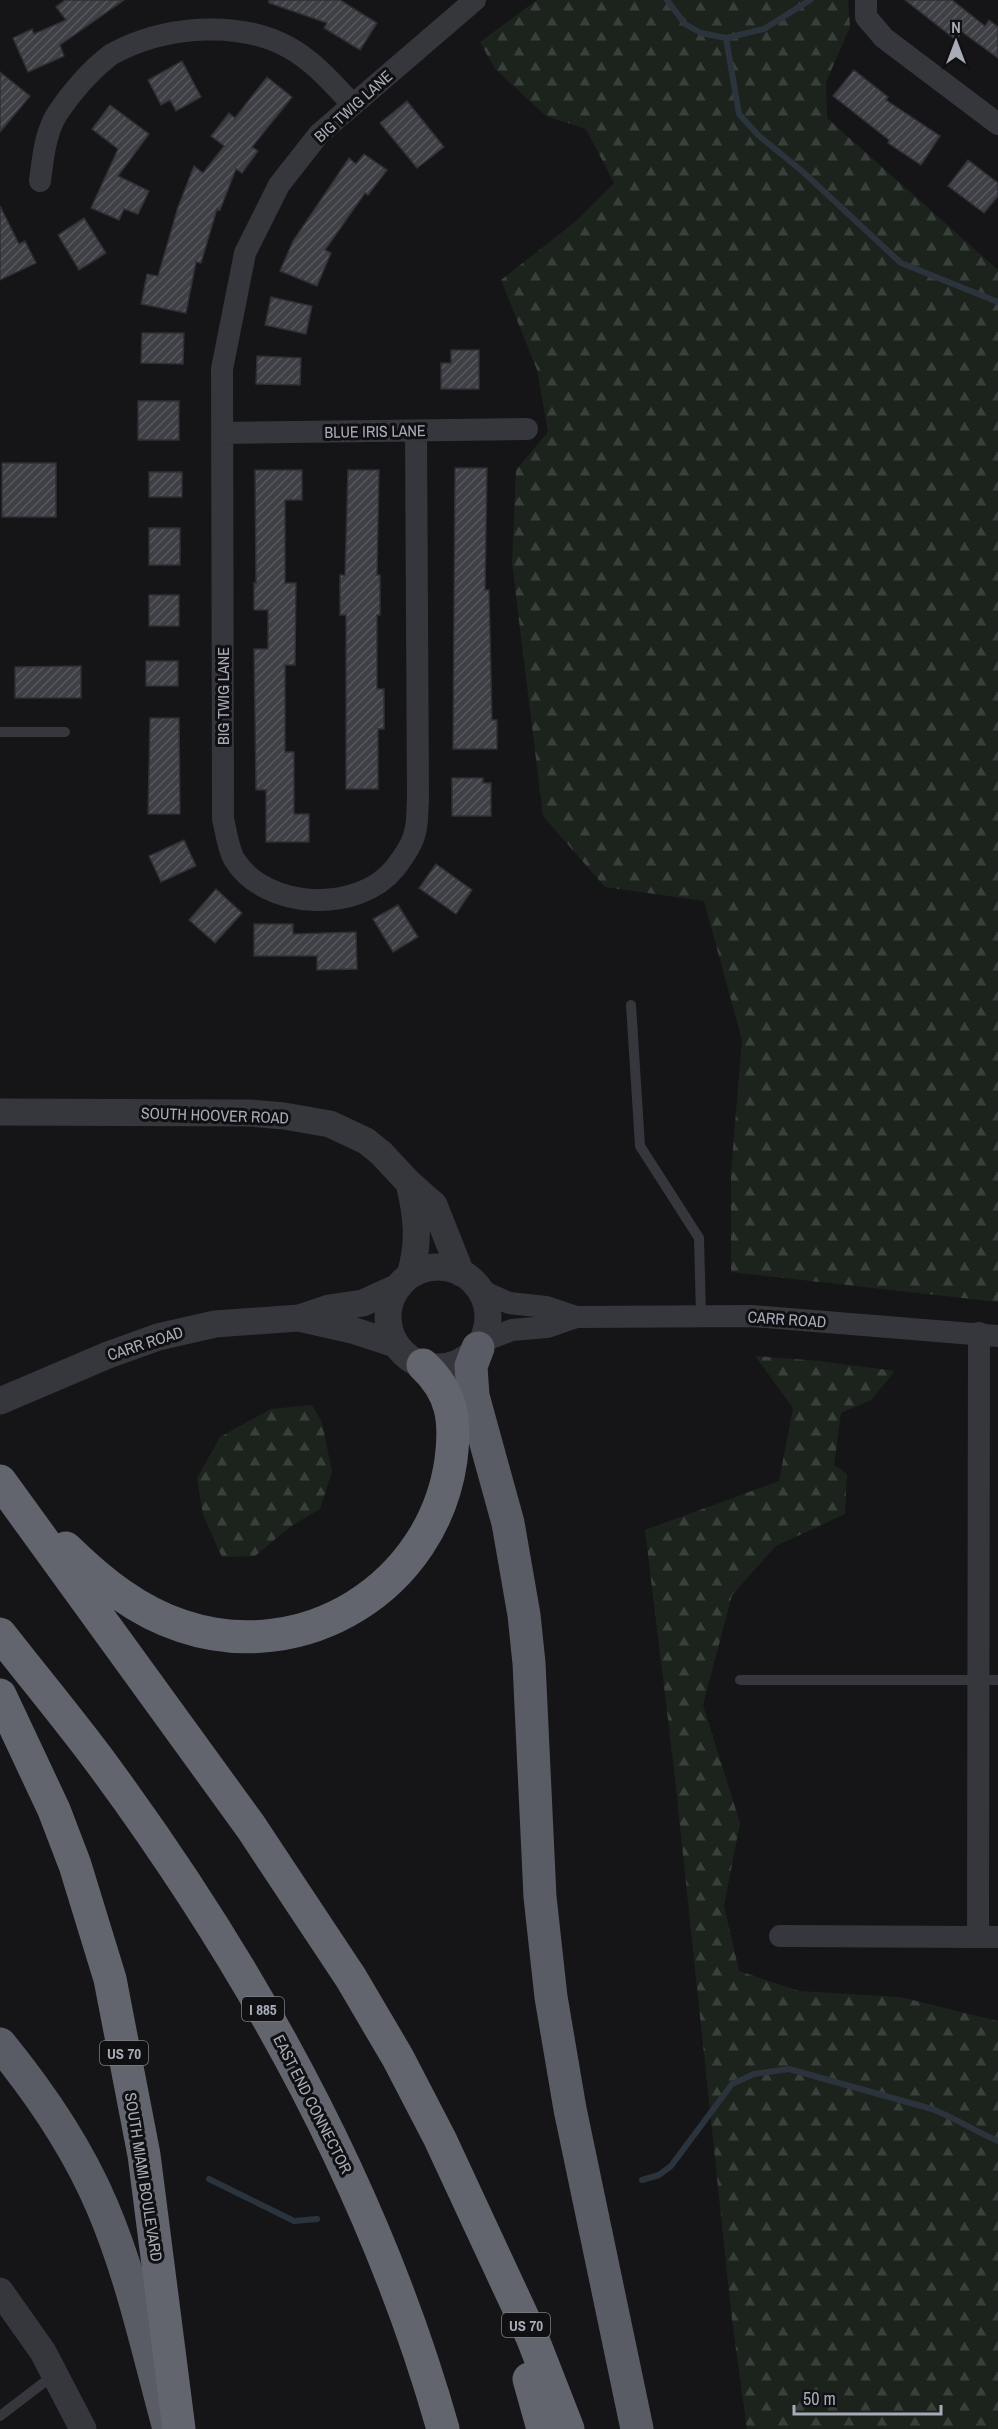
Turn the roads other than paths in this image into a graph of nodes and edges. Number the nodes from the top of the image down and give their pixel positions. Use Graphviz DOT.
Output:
graph roads {
  1 [pos="475,0"];
  2 [pos="866,0"];
  3 [pos="353,105"];
  4 [pos="998,124"];
  5 [pos="40,182"];
  6 [pos="527,429"];
  7 [pos="416,431"];
  8 [pos="222,433"];
  9 [pos="0,732"];
  10 [pos="65,732"];
  11 [pos="632,1005"];
  12 [pos="0,1112"];
  13 [pos="409,1183"];
  14 [pos="404,1281"];
  15 [pos="471,1281"];
  16 [pos="701,1315"];
  17 [pos="576,1317"];
  18 [pos="299,1318"];
  19 [pos="988,1334"];
  20 [pos="395,1344"];
  21 [pos="480,1344"];
  22 [pos="423,1365"];
  23 [pos="9,1397"];
  24 [pos="6,1489"];
  25 [pos="0,1634"];
  26 [pos="740,1680"];
  27 [pos="987,1680"];
  28 [pos="0,1695"];
  29 [pos="780,1936"];
  30 [pos="988,1937"];
  31 [pos="0,2044"];
  32 [pos="479,2223"];
  33 [pos="0,2291"];
  34 [pos="55,2373"];
  35 [pos="0,2416"];
  36 [pos="83,2429"];
  37 [pos="169,2429"];
  38 [pos="180,2429"];
  39 [pos="443,2429"];
  40 [pos="543,2429"];
  41 [pos="568,2429"];
  42 [pos="637,2429"];
  1 -- 3 [label="street, BIG TWIG LANE"];
  2 -- 4 [label="street"];
  3 -- 5 [label="street"];
  3 -- 8 [label="street, BIG TWIG LANE"];
  6 -- 7 [label="street, BLUE IRIS LANE"];
  7 -- 8 [label="street, BLUE IRIS LANE"];
  7 -- 8 [label="street, BIG TWIG LANE"];
  9 -- 10 [label="lane"];
  11 -- 16 [label="lane"];
  12 -- 13 [label="street, SOUTH HOOVER ROAD"];
  13 -- 14 [label="street"];
  13 -- 15 [label="street, SOUTH HOOVER ROAD"];
  14 -- 15 [label="street"];
  14 -- 18 [label="street, CARR ROAD"];
  14 -- 20 [label="street"];
  15 -- 17 [label="street, CARR ROAD"];
  15 -- 21 [label="street"];
  16 -- 17 [label="street, CARR ROAD"];
  16 -- 19 [label="street, CARR ROAD"];
  17 -- 21 [label="street, CARR ROAD"];
  18 -- 20 [label="street, CARR ROAD"];
  18 -- 23 [label="street, CARR ROAD"];
  19 -- 27 [label="street"];
  20 -- 22 [label="street"];
  21 -- 22 [label="street"];
  21 -- 42 [label="highway"];
  22 -- 24 [label="highway"];
  24 -- 32 [label="highway"];
  25 -- 39 [label="highway, EAST END CONNECTOR / I 885"];
  26 -- 27 [label="lane"];
  27 -- 30 [label="street"];
  28 -- 38 [label="highway, SOUTH MIAMI BOULEVARD / US 70"];
  29 -- 30 [label="street"];
  31 -- 37 [label="highway"];
  32 -- 40 [label="highway"];
  32 -- 41 [label="highway, US 70"];
  33 -- 34 [label="street"];
  34 -- 35 [label="lane"];
  34 -- 36 [label="street"];
}
